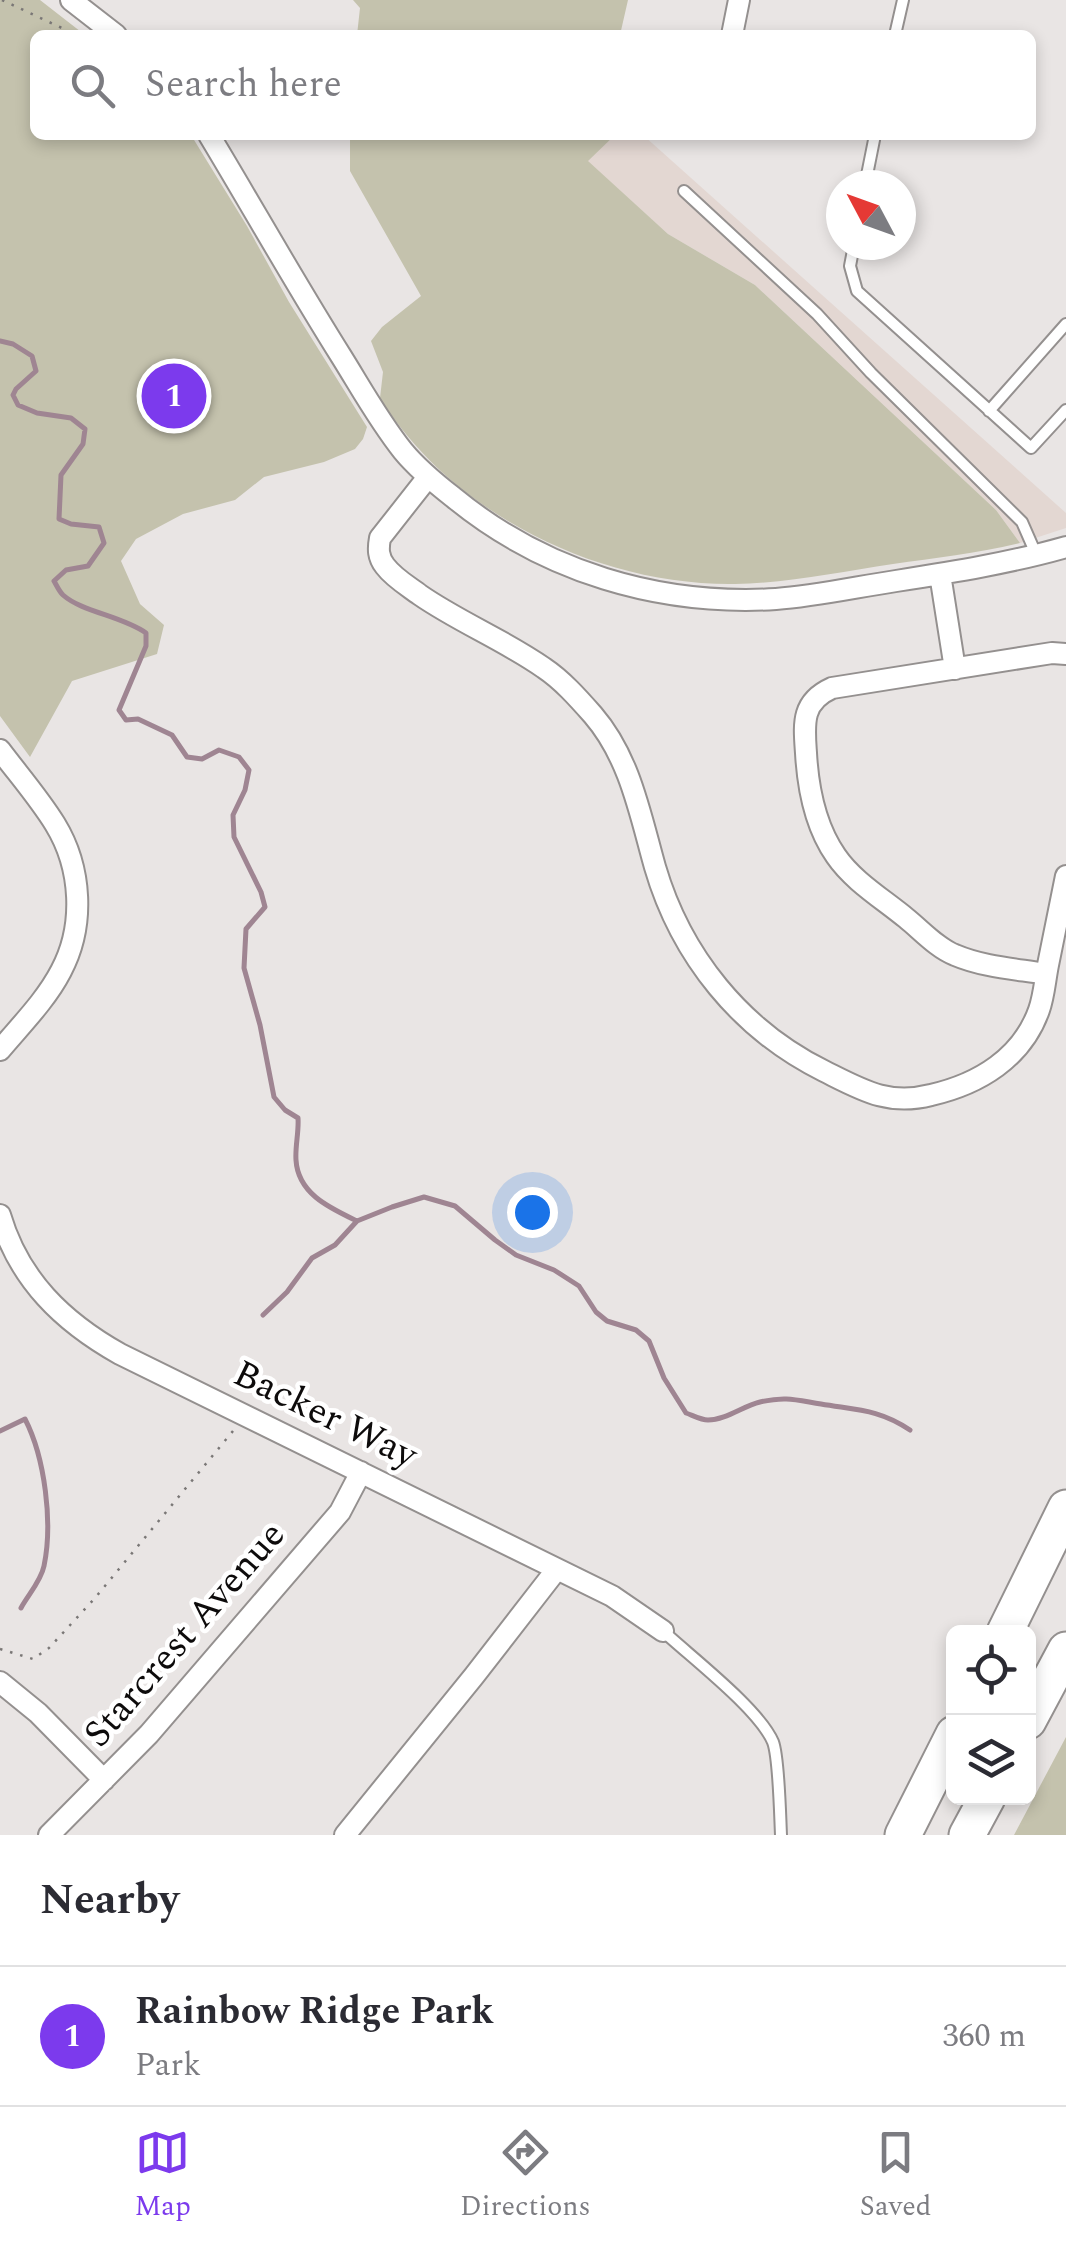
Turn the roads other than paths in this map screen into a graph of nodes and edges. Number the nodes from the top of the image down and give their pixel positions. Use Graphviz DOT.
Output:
graph roads {
  1 [pos="71,0"];
  2 [pos="739,0"];
  3 [pos="903,0"];
  4 [pos="110,30"];
  5 [pos="733,30"];
  6 [pos="897,30"];
  7 [pos="212,140"];
  8 [pos="874,140"];
  9 [pos="868,170"];
  10 [pos="684,190"];
  11 [pos="851,260"];
  12 [pos="1066,324"];
  13 [pos="989,410"];
  14 [pos="1066,410"];
  15 [pos="428,477"];
  16 [pos="1066,547"];
  17 [pos="1037,555"];
  18 [pos="940,574"];
  19 [pos="1066,654"];
  20 [pos="954,668"];
  21 [pos="0,750"];
  22 [pos="1066,876"];
  23 [pos="1046,974"];
  24 [pos="0,1050"];
  25 [pos="0,1215"];
  26 [pos="361,1472"];
  27 [pos="1066,1508"];
  28 [pos="557,1568"];
  29 [pos="1008,1625"];
  30 [pos="663,1632"];
  31 [pos="1066,1650"];
  32 [pos="0,1682"];
  33 [pos="1031,1715"];
  34 [pos="946,1750"];
  35 [pos="104,1780"];
  36 [pos="983,1805"];
  37 [pos="49,1835"];
  38 [pos="344,1835"];
  39 [pos="781,1835"];
  40 [pos="903,1835"];
  41 [pos="967,1835"];
  1 -- 4 [label="street"];
  2 -- 5 [label="street"];
  3 -- 6 [label="lane"];
  7 -- 15 [label="street"];
  8 -- 9 [label="lane"];
  10 -- 17 [label="lane"];
  11 -- 13 [label="lane"];
  12 -- 13 [label="lane"];
  13 -- 14 [label="lane"];
  15 -- 18 [label="street"];
  15 -- 23 [label="street"];
  16 -- 17 [label="street"];
  17 -- 18 [label="street"];
  18 -- 20 [label="street"];
  19 -- 20 [label="street"];
  20 -- 23 [label="street"];
  21 -- 24 [label="street"];
  22 -- 23 [label="street"];
  25 -- 26 [label="street, Backer Way"];
  26 -- 28 [label="street, Backer Way"];
  26 -- 35 [label="street, Starcrest Avenue"];
  27 -- 29 [label="highway"];
  28 -- 30 [label="street, Backer Way"];
  28 -- 38 [label="street"];
  30 -- 39 [label="lane"];
  31 -- 33 [label="highway"];
  32 -- 35 [label="street"];
  34 -- 40 [label="highway"];
  35 -- 37 [label="street, Starcrest Avenue"];
  36 -- 41 [label="highway"];
}
